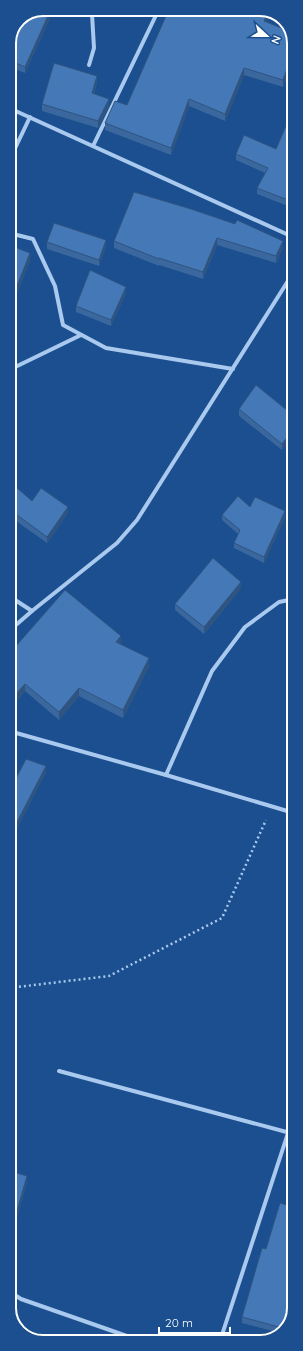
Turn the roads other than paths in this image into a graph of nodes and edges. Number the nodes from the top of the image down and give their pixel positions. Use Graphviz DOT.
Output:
graph roads {
  1 [pos="92,16"];
  2 [pos="156,16"];
  3 [pos="89,65"];
  4 [pos="16,111"];
  5 [pos="30,117"];
  6 [pos="16,146"];
  7 [pos="93,146"];
  8 [pos="287,233"];
  9 [pos="16,235"];
  10 [pos="287,285"];
  11 [pos="81,334"];
  12 [pos="16,366"];
  13 [pos="233,369"];
  14 [pos="16,601"];
  15 [pos="287,601"];
  16 [pos="32,611"];
  17 [pos="16,625"];
  18 [pos="16,733"];
  19 [pos="166,775"];
  20 [pos="287,811"];
  21 [pos="59,1071"];
  22 [pos="287,1133"];
  23 [pos="287,1136"];
  24 [pos="16,1296"];
  25 [pos="124,1335"];
  26 [pos="222,1335"];
  1 -- 3 [label="street"];
  2 -- 7 [label="street"];
  4 -- 5 [label="street"];
  5 -- 6 [label="street"];
  5 -- 7 [label="street"];
  7 -- 8 [label="street"];
  9 -- 11 [label="street"];
  10 -- 13 [label="street"];
  11 -- 12 [label="street"];
  11 -- 13 [label="street"];
  13 -- 16 [label="street"];
  14 -- 16 [label="street"];
  15 -- 19 [label="street"];
  16 -- 17 [label="street"];
  18 -- 19 [label="street"];
  19 -- 20 [label="street"];
  21 -- 22 [label="street"];
  23 -- 26 [label="street"];
  24 -- 25 [label="street"];
}
